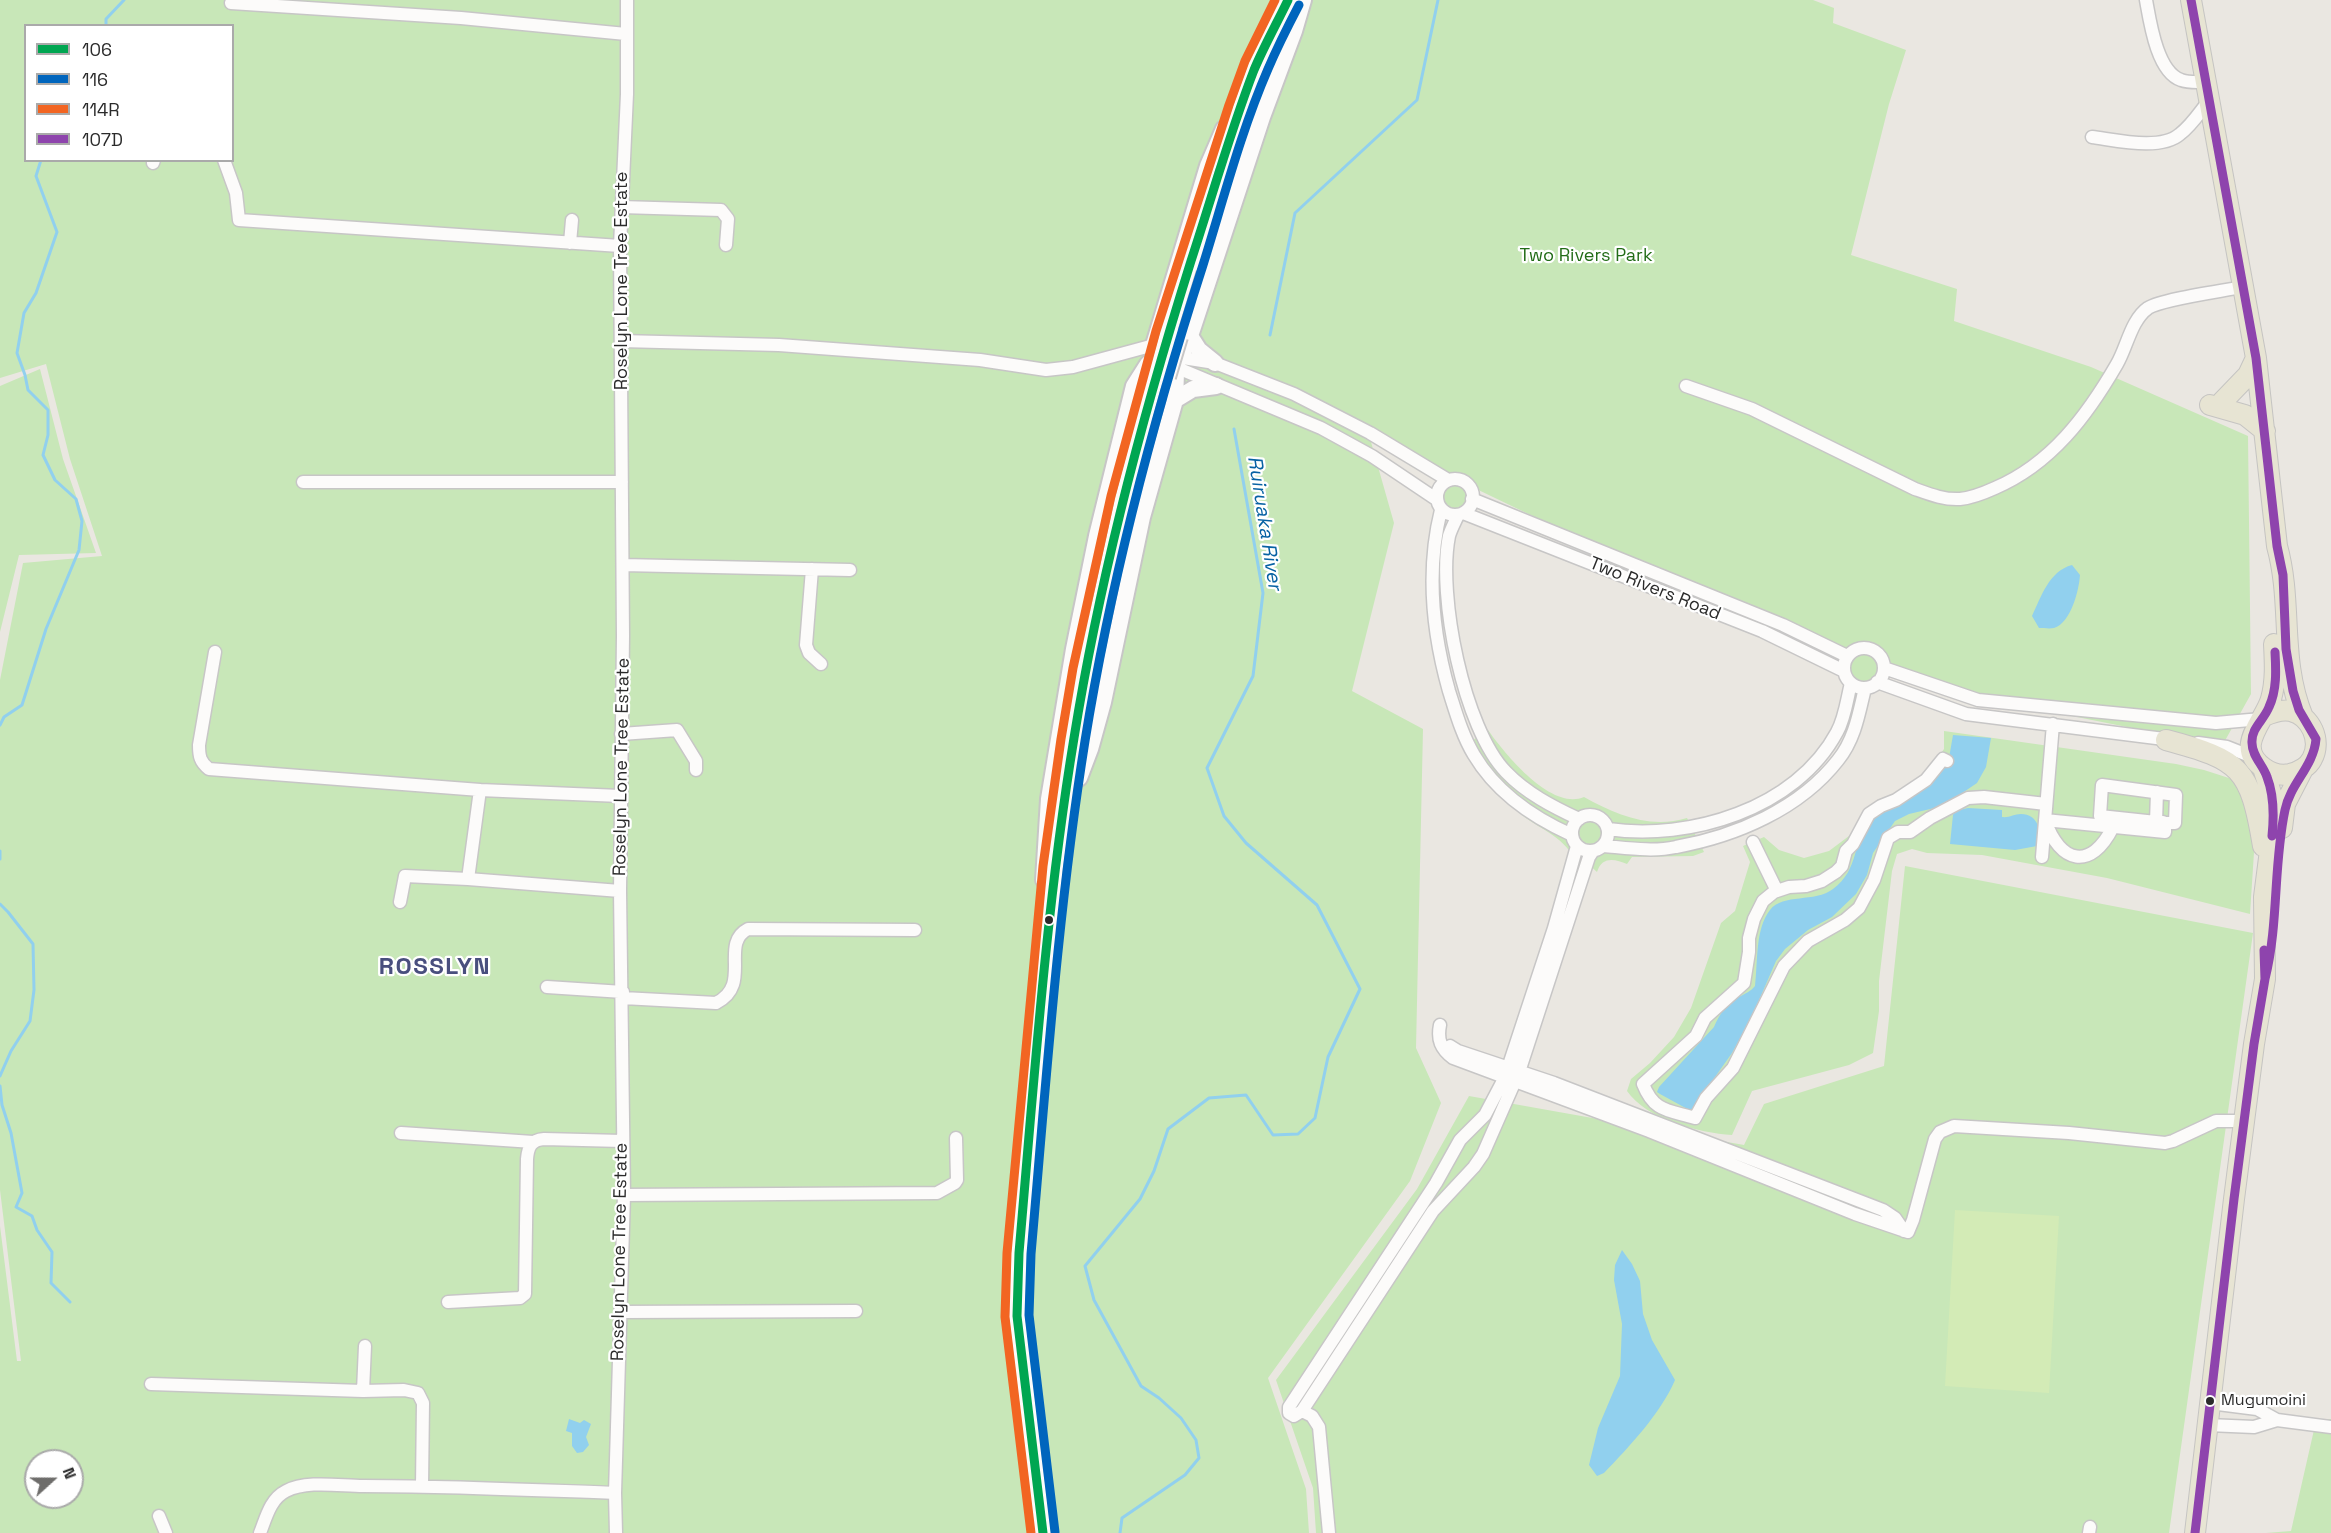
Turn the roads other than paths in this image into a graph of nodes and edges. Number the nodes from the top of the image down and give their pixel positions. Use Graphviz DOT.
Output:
graph roads {
  1 [pos="627,0"];
  2 [pos="1288,0"];
  3 [pos="1296,0"];
  4 [pos="1303,0"];
  5 [pos="2146,0"];
  6 [pos="2191,0"];
  7 [pos="231,3"];
  8 [pos="627,34"];
  9 [pos="1256,66"];
  10 [pos="2205,82"];
  11 [pos="2208,102"];
  12 [pos="2092,137"];
  13 [pos="225,162"];
  14 [pos="621,207"];
  15 [pos="572,220"];
  16 [pos="570,243"];
  17 [pos="726,245"];
  18 [pos="620,246"];
  19 [pos="2242,287"];
  20 [pos="621,341"];
  21 [pos="1154,345"];
  22 [pos="1180,351"];
  23 [pos="2256,358"];
  24 [pos="1215,363"];
  25 [pos="1148,364"];
  26 [pos="1236,370"];
  27 [pos="1686,386"];
  28 [pos="1224,388"];
  29 [pos="1162,399"];
  30 [pos="2265,431"];
  31 [pos="1448,480"];
  32 [pos="303,482"];
  33 [pos="622,482"];
  34 [pos="1472,499"];
  35 [pos="1439,504"];
  36 [pos="1460,514"];
  37 [pos="1558,533"];
  38 [pos="2277,546"];
  39 [pos="1553,549"];
  40 [pos="623,565"];
  41 [pos="812,569"];
  42 [pos="850,570"];
  43 [pos="215,652"];
  44 [pos="1847,656"];
  45 [pos="821,664"];
  46 [pos="1884,668"];
  47 [pos="1844,671"];
  48 [pos="1877,682"];
  49 [pos="1851,683"];
  50 [pos="1864,688"];
  51 [pos="2059,709"];
  52 [pos="2303,717"];
  53 [pos="2263,718"];
  54 [pos="2194,721"];
  55 [pos="2055,725"];
  56 [pos="621,734"];
  57 [pos="2166,740"];
  58 [pos="2193,742"];
  59 [pos="1947,761"];
  60 [pos="2259,763"];
  61 [pos="2303,769"];
  62 [pos="696,770"];
  63 [pos="1972,787"];
  64 [pos="480,790"];
  65 [pos="2157,792"];
  66 [pos="620,796"];
  67 [pos="1986,798"];
  68 [pos="2046,804"];
  69 [pos="1579,819"];
  70 [pos="2044,820"];
  71 [pos="2160,822"];
  72 [pos="2113,827"];
  73 [pos="1608,829"];
  74 [pos="1575,840"];
  75 [pos="1753,842"];
  76 [pos="1599,848"];
  77 [pos="2042,857"];
  78 [pos="2267,869"];
  79 [pos="468,879"];
  80 [pos="620,891"];
  81 [pos="1777,891"];
  82 [pos="400,902"];
  83 [pos="1051,918"];
  84 [pos="915,930"];
  85 [pos="2265,980"];
  86 [pos="546,987"];
  87 [pos="623,995"];
  88 [pos="1041,1010"];
  89 [pos="1512,1074"];
  90 [pos="2245,1121"];
  91 [pos="401,1133"];
  92 [pos="956,1138"];
  93 [pos="622,1141"];
  94 [pos="533,1143"];
  95 [pos="624,1195"];
  96 [pos="448,1302"];
  97 [pos="856,1311"];
  98 [pos="621,1312"];
  99 [pos="365,1346"];
  100 [pos="151,1384"];
  101 [pos="363,1391"];
  102 [pos="2210,1403"];
  103 [pos="1302,1411"];
  104 [pos="2277,1420"];
  105 [pos="2208,1425"];
  106 [pos="2331,1427"];
  107 [pos="422,1486"];
  108 [pos="615,1493"];
  109 [pos="159,1516"];
  110 [pos="166,1533"];
  111 [pos="260,1533"];
  112 [pos="616,1533"];
  113 [pos="1043,1533"];
  114 [pos="1329,1533"];
  115 [pos="2195,1533"];
  1 -- 8 [label="street, Roselyn Lone Tree Estate"];
  2 -- 9 [label="main road"];
  3 -- 22 [label="main road"];
  4 -- 22 [label="main road"];
  5 -- 10 [label="street"];
  6 -- 10 [label="main road"];
  7 -- 8 [label="street"];
  8 -- 14 [label="street, Roselyn Lone Tree Estate"];
  9 -- 21 [label="main road"];
  9 -- 22 [label="main road"];
  10 -- 11 [label="main road"];
  11 -- 12 [label="street"];
  11 -- 19 [label="main road"];
  13 -- 16 [label="street"];
  14 -- 17 [label="street"];
  14 -- 18 [label="street, Roselyn Lone Tree Estate"];
  15 -- 16 [label="street"];
  16 -- 18 [label="street"];
  18 -- 20 [label="street, Roselyn Lone Tree Estate"];
  19 -- 23 [label="main road"];
  19 -- 27 [label="street"];
  20 -- 21 [label="street"];
  20 -- 33 [label="street, Roselyn Lone Tree Estate"];
  21 -- 22 [label="main road"];
  21 -- 25 [label="main road"];
  22 -- 24 [label="street"];
  22 -- 24 [label="main road"];
  22 -- 25 [label="main road"];
  22 -- 28 [label="street"];
  22 -- 29 [label="main road, bridge"];
  22 -- 29 [label="main road"];
  23 -- 30 [label="main road"];
  23 -- 30 [label="main road"];
  24 -- 26 [label="street"];
  25 -- 88 [label="main road"];
  26 -- 28 [label="street"];
  26 -- 31 [label="street"];
  28 -- 29 [label="main road"];
  28 -- 35 [label="street"];
  29 -- 83 [label="main road"];
  29 -- 83 [label="main road"];
  30 -- 38 [label="main road"];
  31 -- 34 [label="street"];
  31 -- 35 [label="street"];
  32 -- 33 [label="street"];
  33 -- 40 [label="street, Roselyn Lone Tree Estate"];
  34 -- 36 [label="street"];
  34 -- 37 [label="street, Two Rivers Road"];
  35 -- 36 [label="street"];
  35 -- 74 [label="street"];
  36 -- 39 [label="street, Two Rivers Road"];
  36 -- 69 [label="street"];
  37 -- 39 [label="street"];
  37 -- 44 [label="street, Two Rivers Road"];
  38 -- 52 [label="main road"];
  38 -- 53 [label="main road"];
  39 -- 47 [label="street, Two Rivers Road"];
  40 -- 41 [label="street"];
  40 -- 56 [label="street, Roselyn Lone Tree Estate"];
  41 -- 42 [label="street"];
  41 -- 45 [label="street"];
  43 -- 64 [label="street"];
  44 -- 46 [label="street"];
  44 -- 47 [label="street"];
  46 -- 48 [label="street"];
  46 -- 51 [label="street"];
  47 -- 49 [label="street"];
  48 -- 50 [label="street"];
  48 -- 55 [label="street"];
  49 -- 50 [label="street"];
  49 -- 73 [label="street"];
  50 -- 76 [label="street"];
  51 -- 54 [label="street"];
  51 -- 55 [label="street"];
  52 -- 53 [label="main road"];
  52 -- 61 [label="main road"];
  53 -- 54 [label="street"];
  53 -- 60 [label="main road"];
  54 -- 58 [label="street"];
  55 -- 57 [label="street"];
  55 -- 68 [label="street"];
  56 -- 62 [label="street"];
  56 -- 66 [label="street, Roselyn Lone Tree Estate"];
  57 -- 58 [label="street"];
  57 -- 78 [label="main road"];
  58 -- 60 [label="street"];
  59 -- 81 [label="street"];
  60 -- 61 [label="main road"];
  60 -- 78 [label="main road"];
  61 -- 85 [label="main road"];
  63 -- 67 [label="street"];
  64 -- 66 [label="street"];
  64 -- 79 [label="street"];
  65 -- 71 [label="street"];
  65 -- 71 [label="street"];
  65 -- 71 [label="street"];
  66 -- 80 [label="street, Roselyn Lone Tree Estate"];
  67 -- 68 [label="street"];
  67 -- 81 [label="street"];
  68 -- 70 [label="street"];
  69 -- 73 [label="street"];
  69 -- 74 [label="street"];
  70 -- 72 [label="street"];
  70 -- 72 [label="street"];
  70 -- 77 [label="street"];
  71 -- 72 [label="street"];
  73 -- 76 [label="street"];
  74 -- 76 [label="street"];
  74 -- 89 [label="street"];
  75 -- 81 [label="street"];
  76 -- 89 [label="street"];
  78 -- 85 [label="main road"];
  79 -- 80 [label="street"];
  79 -- 82 [label="street"];
  80 -- 87 [label="street, Roselyn Lone Tree Estate"];
  83 -- 88 [label="main road"];
  84 -- 87 [label="street"];
  85 -- 90 [label="main road"];
  86 -- 87 [label="street"];
  87 -- 93 [label="street, Roselyn Lone Tree Estate"];
  88 -- 113 [label="main road"];
  89 -- 89 [label="street"];
  89 -- 90 [label="street"];
  89 -- 103 [label="street"];
  89 -- 103 [label="street"];
  90 -- 102 [label="main road"];
  91 -- 94 [label="street"];
  92 -- 95 [label="street"];
  93 -- 94 [label="street"];
  93 -- 95 [label="street, Roselyn Lone Tree Estate"];
  94 -- 96 [label="street"];
  95 -- 98 [label="street, Roselyn Lone Tree Estate"];
  97 -- 98 [label="street"];
  98 -- 108 [label="street, Roselyn Lone Tree Estate"];
  99 -- 101 [label="street"];
  100 -- 101 [label="street"];
  101 -- 107 [label="street"];
  102 -- 104 [label="street"];
  102 -- 105 [label="main road"];
  103 -- 114 [label="street"];
  104 -- 105 [label="street"];
  104 -- 106 [label="street"];
  105 -- 115 [label="main road"];
  107 -- 108 [label="street"];
  107 -- 111 [label="street"];
  108 -- 112 [label="street, Roselyn Lone Tree Estate"];
  109 -- 110 [label="street"];
}
